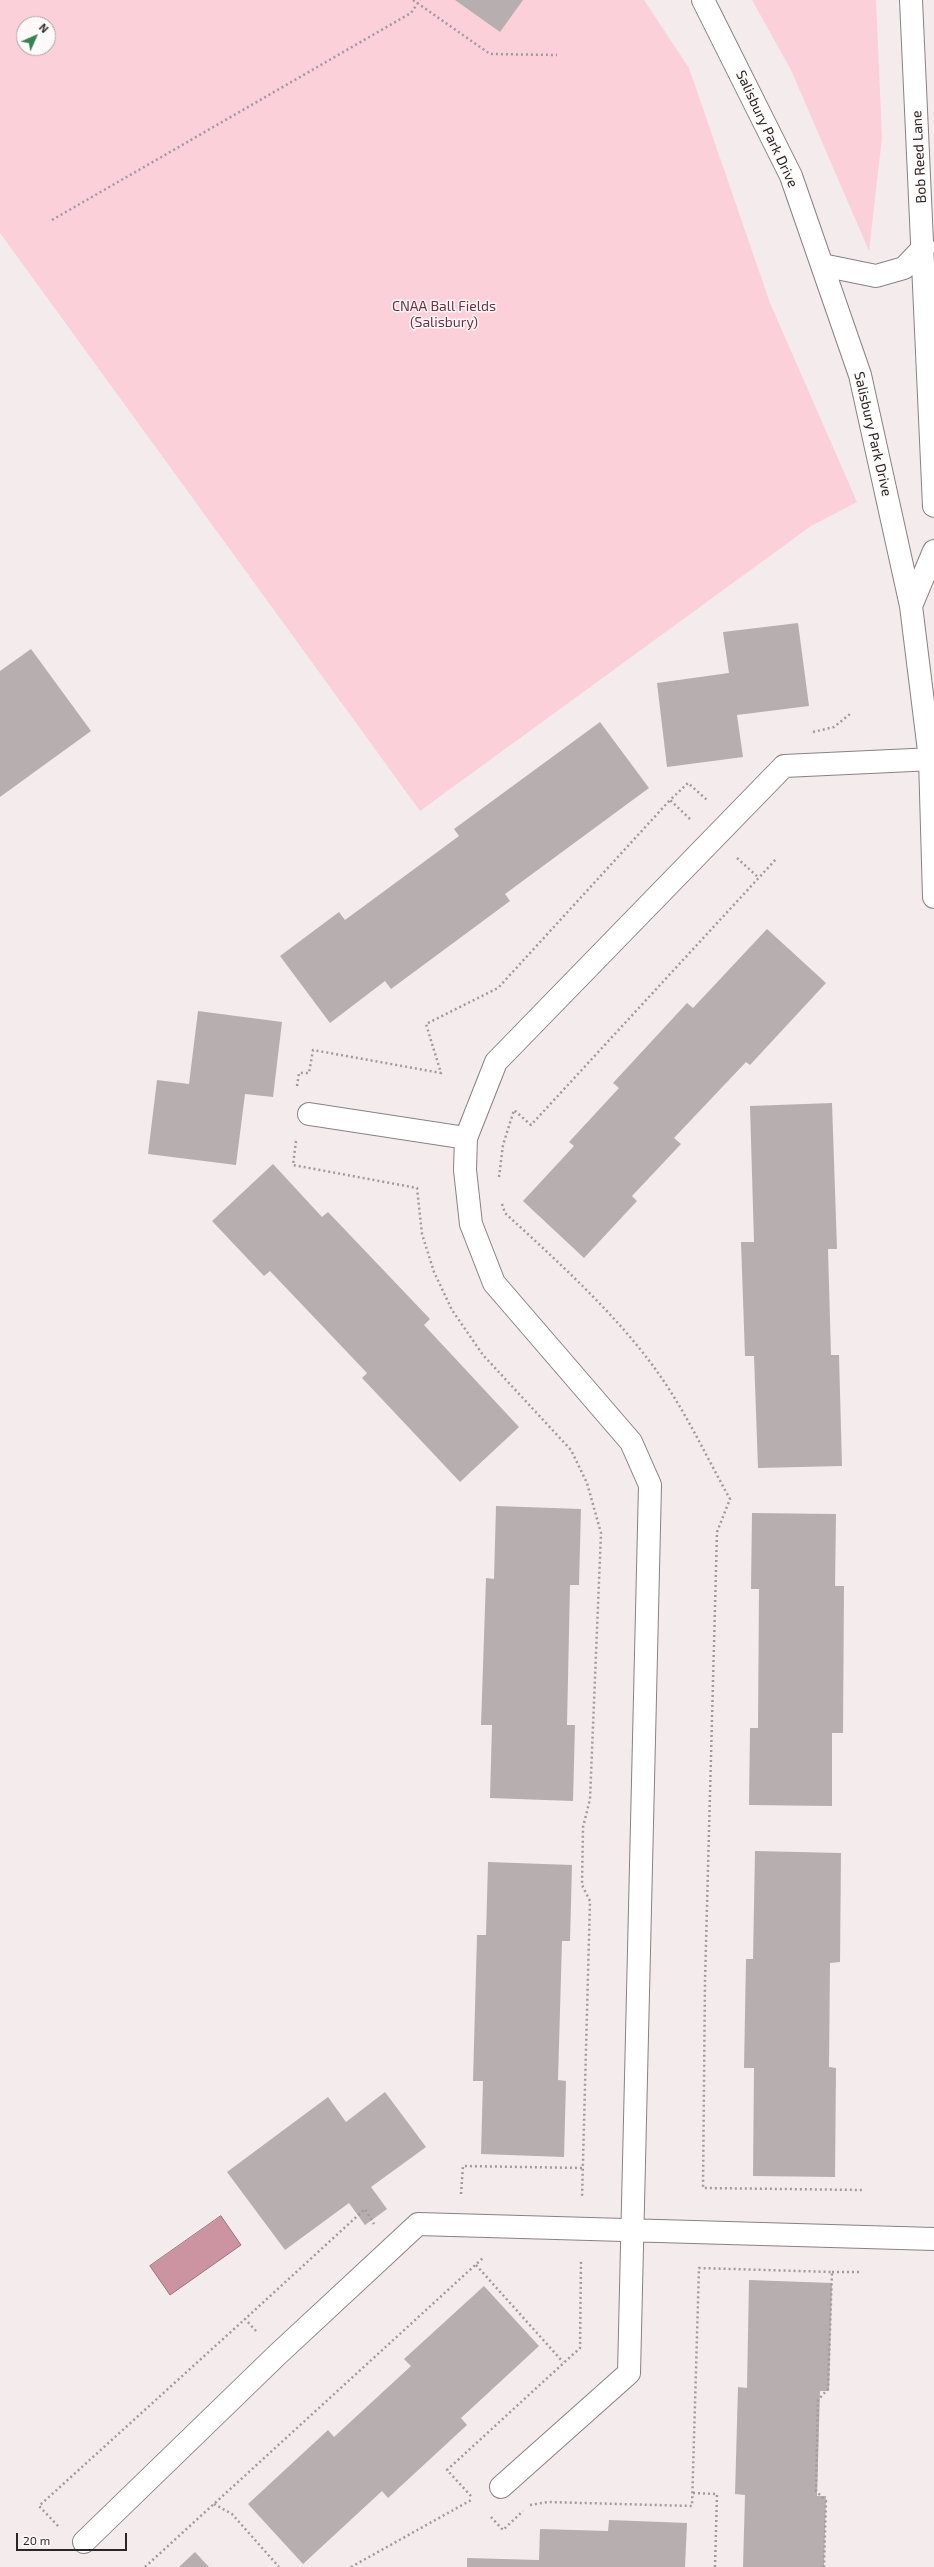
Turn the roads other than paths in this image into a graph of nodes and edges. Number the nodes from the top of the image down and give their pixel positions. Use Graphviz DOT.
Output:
graph roads {
  1 [pos="704,0"];
  2 [pos="911,0"];
  3 [pos="924,247"];
  4 [pos="822,265"];
  5 [pos="934,506"];
  6 [pos="934,551"];
  7 [pos="910,606"];
  8 [pos="932,759"];
  9 [pos="934,897"];
  10 [pos="309,1114"];
  11 [pos="466,1138"];
  12 [pos="632,2229"];
  13 [pos="934,2240"];
  14 [pos="501,2487"];
  15 [pos="84,2542"];
  1 -- 4 [label="street, Salisbury Park Drive"];
  2 -- 3 [label="street, Bob Reed Lane"];
  3 -- 4 [label="street"];
  3 -- 5 [label="street, Bob Reed Lane"];
  4 -- 7 [label="street, Salisbury Park Drive"];
  6 -- 7 [label="street"];
  7 -- 8 [label="street, Salisbury Park Drive"];
  8 -- 9 [label="street, Salisbury Park Drive"];
  8 -- 11 [label="street"];
  10 -- 11 [label="street"];
  11 -- 12 [label="street"];
  12 -- 13 [label="street"];
  12 -- 14 [label="street"];
  12 -- 15 [label="street"];
}
